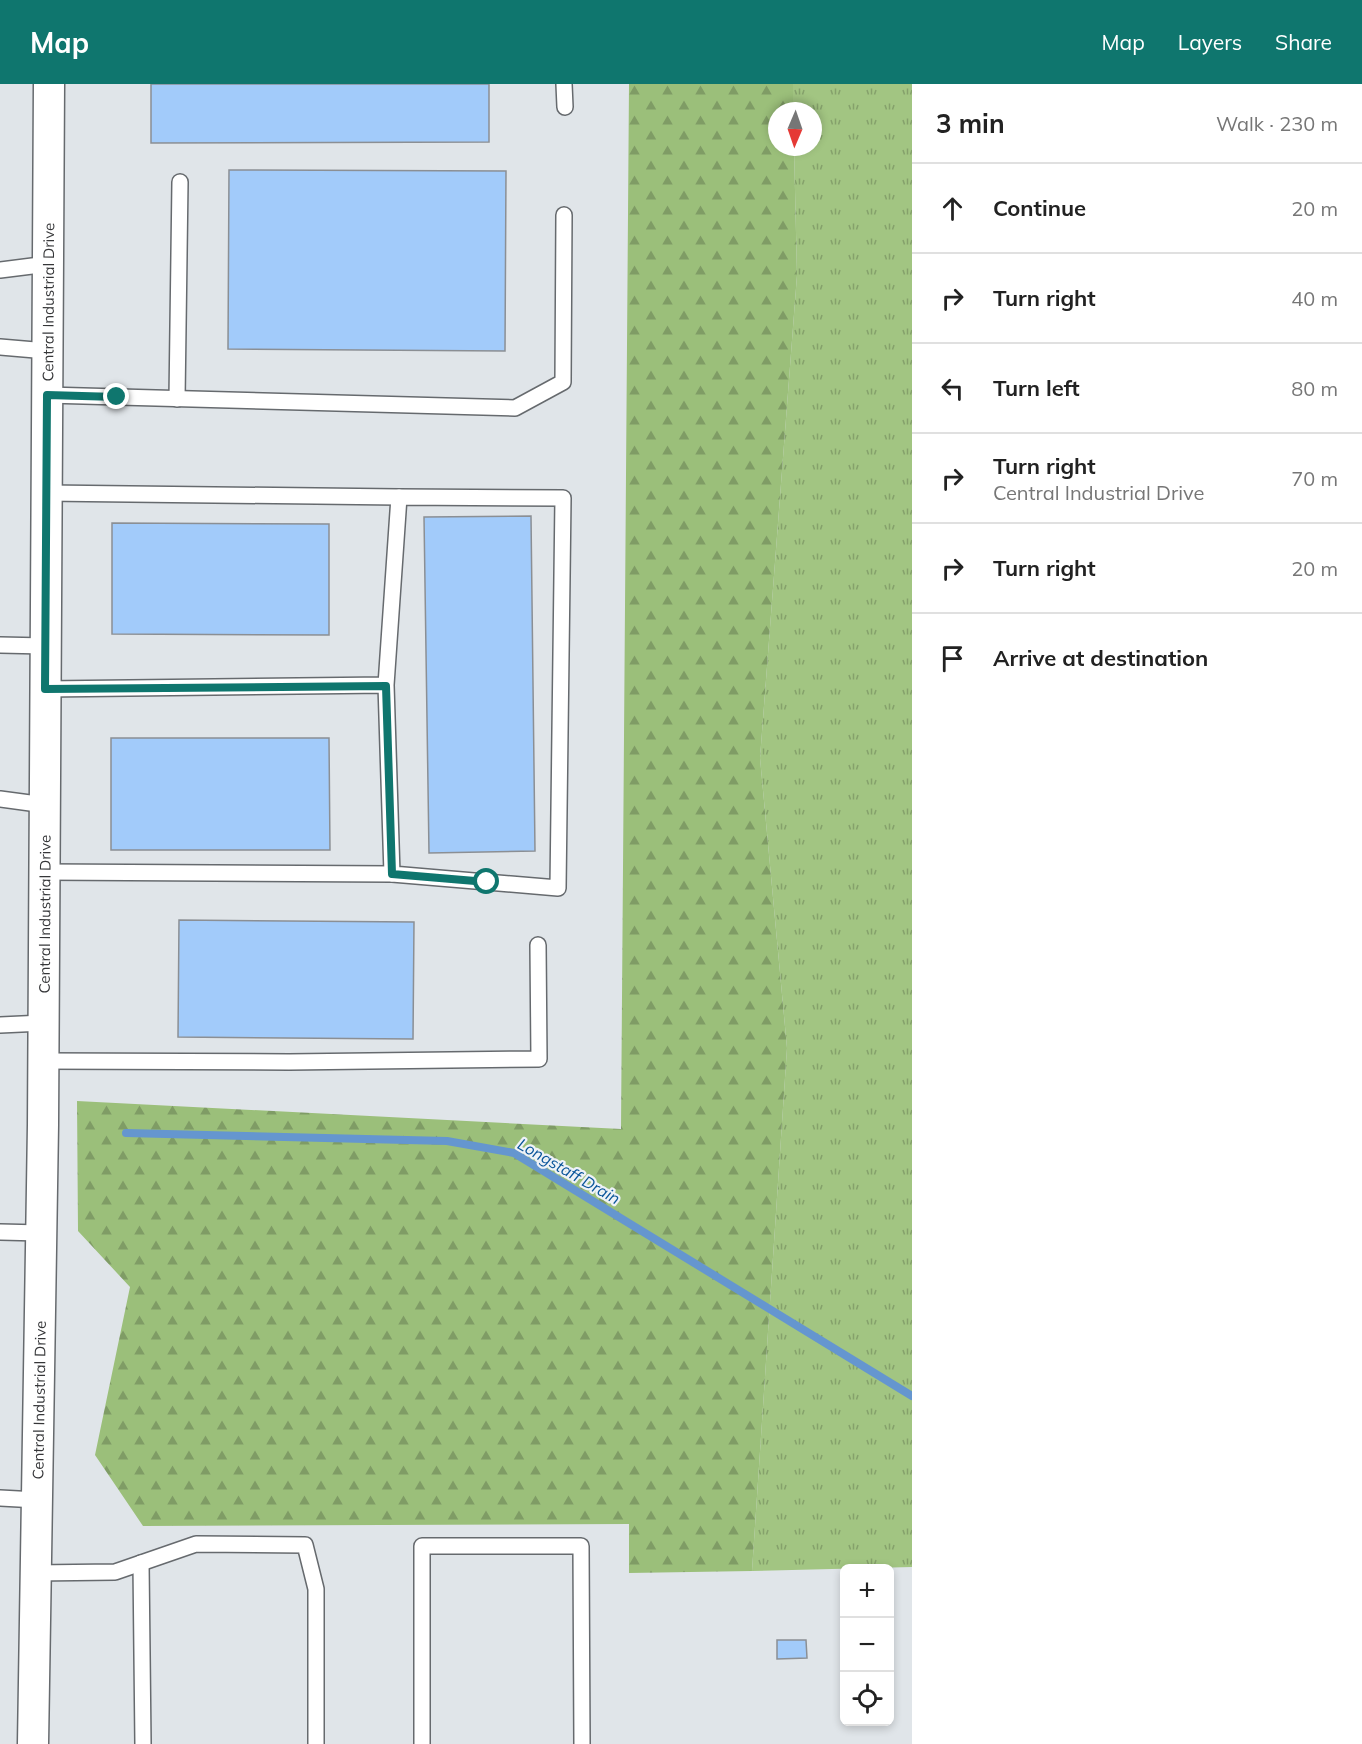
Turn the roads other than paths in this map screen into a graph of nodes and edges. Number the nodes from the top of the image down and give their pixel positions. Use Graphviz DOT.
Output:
graph roads {
  1 [pos="49,84"];
  2 [pos="564,84"];
  3 [pos="565,107"];
  4 [pos="180,182"];
  5 [pos="564,214"];
  6 [pos="48,264"];
  7 [pos="0,270"];
  8 [pos="0,347"];
  9 [pos="47,351"];
  10 [pos="47,395"];
  11 [pos="177,399"];
  12 [pos="46,492"];
  13 [pos="399,497"];
  14 [pos="0,645"];
  15 [pos="45,646"];
  16 [pos="386,686"];
  17 [pos="45,689"];
  18 [pos="0,799"];
  19 [pos="45,805"];
  20 [pos="45,872"];
  21 [pos="392,874"];
  22 [pos="538,945"];
  23 [pos="43,1023"];
  24 [pos="0,1026"];
  25 [pos="44,1060"];
  26 [pos="0,1232"];
  27 [pos="41,1233"];
  28 [pos="0,1498"];
  29 [pos="37,1500"];
  30 [pos="141,1563"];
  31 [pos="35,1573"];
  32 [pos="33,1744"];
  33 [pos="143,1744"];
  34 [pos="316,1744"];
  35 [pos="422,1744"];
  36 [pos="582,1744"];
  1 -- 6 [label="street, Central Industrial Drive"];
  2 -- 3 [label="lane"];
  4 -- 11 [label="lane"];
  5 -- 11 [label="lane"];
  6 -- 7 [label="lane"];
  6 -- 9 [label="street, Central Industrial Drive"];
  8 -- 9 [label="lane"];
  9 -- 10 [label="street, Central Industrial Drive"];
  10 -- 11 [label="lane"];
  10 -- 12 [label="street, Central Industrial Drive"];
  12 -- 13 [label="lane"];
  12 -- 15 [label="street, Central Industrial Drive"];
  13 -- 16 [label="lane"];
  13 -- 21 [label="lane"];
  14 -- 15 [label="lane"];
  15 -- 17 [label="street, Central Industrial Drive"];
  16 -- 17 [label="lane"];
  16 -- 21 [label="lane"];
  17 -- 19 [label="street, Central Industrial Drive"];
  18 -- 19 [label="lane"];
  19 -- 20 [label="street, Central Industrial Drive"];
  20 -- 21 [label="lane"];
  20 -- 23 [label="street, Central Industrial Drive"];
  22 -- 25 [label="lane"];
  23 -- 24 [label="lane"];
  23 -- 25 [label="street, Central Industrial Drive"];
  25 -- 27 [label="street, Central Industrial Drive"];
  26 -- 27 [label="lane"];
  27 -- 29 [label="street, Central Industrial Drive"];
  28 -- 29 [label="lane"];
  29 -- 31 [label="street, Central Industrial Drive"];
  30 -- 31 [label="lane"];
  30 -- 33 [label="lane"];
  30 -- 34 [label="lane"];
  31 -- 32 [label="street, Central Industrial Drive"];
  35 -- 36 [label="lane"];
}
